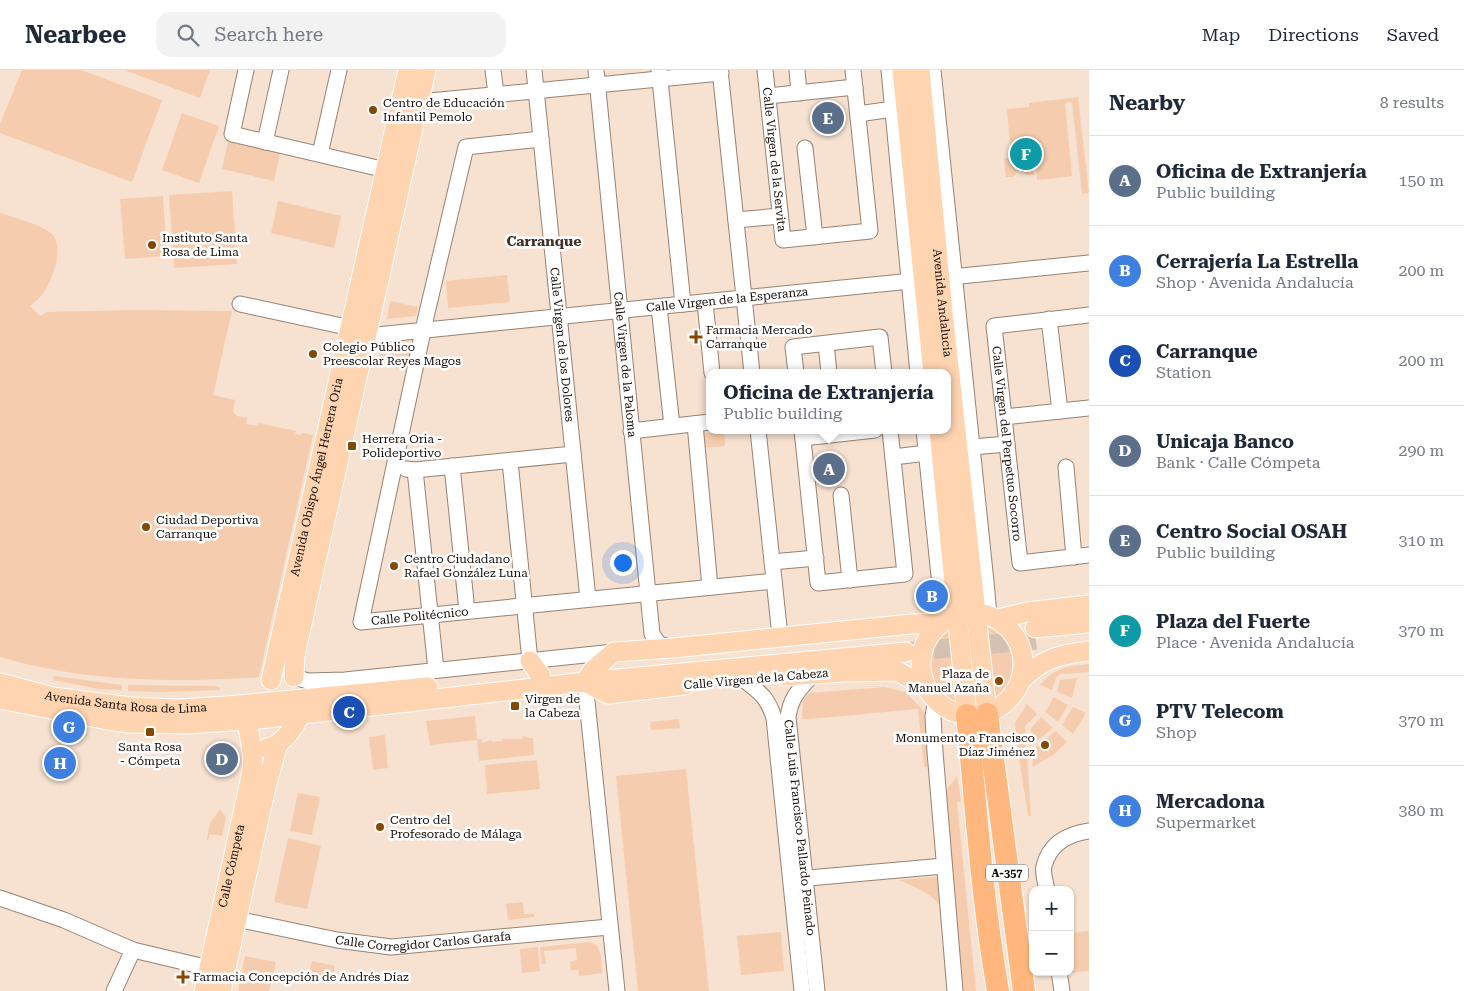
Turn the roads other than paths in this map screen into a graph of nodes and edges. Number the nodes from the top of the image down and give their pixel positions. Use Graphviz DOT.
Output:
graph roads {
  1 [pos="246,70"];
  2 [pos="281,70"];
  3 [pos="340,70"];
  4 [pos="408,70"];
  5 [pos="426,70"];
  6 [pos="493,70"];
  7 [pos="534,70"];
  8 [pos="765,70"];
  9 [pos="797,70"];
  10 [pos="853,70"];
  11 [pos="889,70"];
  12 [pos="902,70"];
  13 [pos="920,70"];
  14 [pos="933,70"];
  15 [pos="721,72"];
  16 [pos="659,74"];
  17 [pos="597,77"];
  18 [pos="855,87"];
  19 [pos="536,90"];
  20 [pos="799,93"];
  21 [pos="496,94"];
  22 [pos="768,96"];
  23 [pos="419,102"];
  24 [pos="893,109"];
  25 [pos="858,114"];
  26 [pos="541,139"];
  27 [pos="266,142"];
  28 [pos="805,148"];
  29 [pos="320,154"];
  30 [pos="386,170"];
  31 [pos="780,216"];
  32 [pos="736,220"];
  33 [pos="815,237"];
  34 [pos="1089,263"];
  35 [pos="932,279"];
  36 [pos="744,298"];
  37 [pos="705,302"];
  38 [pos="240,304"];
  39 [pos="683,304"];
  40 [pos="659,307"];
  41 [pos="619,311"];
  42 [pos="1089,315"];
  43 [pos="559,317"];
  44 [pos="1050,319"];
  45 [pos="423,330"];
  46 [pos="359,332"];
  47 [pos="826,344"];
  48 [pos="712,369"];
  49 [pos="752,369"];
  50 [pos="796,369"];
  51 [pos="829,369"];
  52 [pos="884,369"];
  53 [pos="919,369"];
  54 [pos="933,369"];
  55 [pos="942,369"];
  56 [pos="1089,408"];
  57 [pos="1060,411"];
  58 [pos="1004,417"];
  59 [pos="706,423"];
  60 [pos="695,424"];
  61 [pos="672,426"];
  62 [pos="632,431"];
  63 [pos="758,434"];
  64 [pos="803,434"];
  65 [pos="890,434"];
  66 [pos="925,434"];
  67 [pos="940,434"];
  68 [pos="949,434"];
  69 [pos="1007,444"];
  70 [pos="972,447"];
  71 [pos="927,452"];
  72 [pos="573,454"];
  73 [pos="892,457"];
  74 [pos="510,460"];
  75 [pos="394,466"];
  76 [pos="452,466"];
  77 [pos="1066,467"];
  78 [pos="415,470"];
  79 [pos="841,495"];
  80 [pos="1082,556"];
  81 [pos="816,558"];
  82 [pos="772,562"];
  83 [pos="850,580"];
  84 [pos="774,581"];
  85 [pos="710,588"];
  86 [pos="648,594"];
  87 [pos="588,600"];
  88 [pos="1089,604"];
  89 [pos="525,606"];
  90 [pos="467,611"];
  91 [pos="431,615"];
  92 [pos="968,617"];
  93 [pos="1089,623"];
  94 [pos="1089,634"];
  95 [pos="780,636"];
  96 [pos="905,646"];
  97 [pos="673,648"];
  98 [pos="1089,651"];
  99 [pos="614,652"];
  100 [pos="536,669"];
  101 [pos="436,670"];
  102 [pos="813,674"];
  103 [pos="589,676"];
  104 [pos="294,677"];
  105 [pos="743,679"];
  106 [pos="271,680"];
  107 [pos="1021,680"];
  108 [pos="0,683"];
  109 [pos="931,694"];
  110 [pos="0,698"];
  111 [pos="301,707"];
  112 [pos="249,712"];
  113 [pos="977,715"];
  114 [pos="250,740"];
  115 [pos="278,744"];
  116 [pos="1089,831"];
  117 [pos="944,866"];
  118 [pos="798,879"];
  119 [pos="1046,886"];
  120 [pos="1,901"];
  121 [pos="230,917"];
  122 [pos="609,927"];
  123 [pos="133,950"];
  124 [pos="993,963"];
  125 [pos="209,968"];
  126 [pos="1060,976"];
  127 [pos="114,991"];
  128 [pos="204,991"];
  129 [pos="222,991"];
  130 [pos="617,991"];
  131 [pos="802,991"];
  132 [pos="817,991"];
  133 [pos="955,991"];
  134 [pos="990,991"];
  135 [pos="998,991"];
  136 [pos="1024,991"];
  137 [pos="1062,991"];
  1 -- 27 [label="street"];
  2 -- 27 [label="street"];
  3 -- 29 [label="street"];
  4 -- 30 [label="main road"];
  5 -- 23 [label="main road, Avenida Obispo Ángel Herrera Oria"];
  6 -- 21 [label="street"];
  7 -- 19 [label="street, Calle Virgen de los Dolores"];
  8 -- 22 [label="street, Calle Virgen de la Servita"];
  9 -- 20 [label="street"];
  10 -- 18 [label="street, Calle Virgen de la Servita"];
  11 -- 24 [label="street, Avenida Andalucía"];
  12 -- 35 [label="main road, Avenida Andalucía"];
  13 -- 35 [label="main road, Avenida Andalucía"];
  14 -- 35 [label="street, Avenida Andalucía"];
  15 -- 16 [label="street"];
  15 -- 32 [label="street"];
  16 -- 17 [label="street"];
  16 -- 39 [label="street"];
  17 -- 19 [label="street"];
  17 -- 41 [label="street, Calle Virgen de la Paloma"];
  18 -- 20 [label="street"];
  18 -- 25 [label="street, Calle Virgen de la Servita"];
  19 -- 21 [label="street"];
  19 -- 26 [label="street, Calle Virgen de los Dolores"];
  20 -- 22 [label="street"];
  21 -- 23 [label="street"];
  22 -- 31 [label="street, Calle Virgen de la Servita"];
  23 -- 46 [label="main road, Avenida Obispo Ángel Herrera Oria"];
  24 -- 25 [label="street"];
  24 -- 35 [label="street, Avenida Andalucía"];
  25 -- 33 [label="street, Calle Virgen de la Servita"];
  26 -- 43 [label="street, Calle Virgen de los Dolores"];
  26 -- 45 [label="street, Calle Politécnico"];
  27 -- 29 [label="street"];
  28 -- 33 [label="street"];
  29 -- 30 [label="street"];
  30 -- 46 [label="main road"];
  31 -- 32 [label="street"];
  31 -- 33 [label="street, Calle Virgen de la Servita"];
  32 -- 36 [label="street"];
  34 -- 35 [label="street, Calle Virgen de la Esperanza"];
  35 -- 36 [label="street, Calle Virgen de la Esperanza"];
  35 -- 53 [label="street, Avenida Andalucía"];
  35 -- 54 [label="main road, Avenida Andalucía"];
  35 -- 55 [label="main road, Avenida Andalucía"];
  35 -- 70 [label="street, Avenida Andalucía"];
  36 -- 37 [label="street, Calle Virgen de la Esperanza"];
  36 -- 49 [label="street"];
  37 -- 39 [label="street, Calle Virgen de la Esperanza"];
  37 -- 48 [label="street"];
  38 -- 46 [label="street, Calle Virgen de la Esperanza"];
  39 -- 40 [label="street, Calle Virgen de la Esperanza"];
  40 -- 41 [label="street, Calle Virgen de la Esperanza"];
  40 -- 61 [label="street"];
  41 -- 43 [label="street, Calle Virgen de la Esperanza"];
  41 -- 62 [label="street, Calle Virgen de la Paloma"];
  42 -- 44 [label="street"];
  43 -- 45 [label="street, Calle Virgen de la Esperanza"];
  43 -- 72 [label="street, Calle Virgen de los Dolores"];
  44 -- 57 [label="street"];
  44 -- 58 [label="street, Calle Virgen del Perpetuo Socorro"];
  45 -- 46 [label="street, Calle Virgen de la Esperanza"];
  45 -- 75 [label="street, Calle Politécnico"];
  46 -- 104 [label="main road, Avenida Obispo Ángel Herrera Oria"];
  46 -- 106 [label="main road, Avenida Obispo Ángel Herrera Oria"];
  47 -- 50 [label="street"];
  47 -- 51 [label="street"];
  47 -- 52 [label="street"];
  56 -- 57 [label="street"];
  57 -- 58 [label="street"];
  58 -- 69 [label="street, Calle Virgen del Perpetuo Socorro"];
  59 -- 60 [label="street"];
  60 -- 61 [label="street"];
  60 -- 85 [label="street"];
  61 -- 62 [label="street"];
  62 -- 86 [label="street, Calle Virgen de la Paloma"];
  63 -- 82 [label="street"];
  64 -- 81 [label="street"];
  65 -- 73 [label="street"];
  66 -- 71 [label="street, Avenida Andalucía"];
  67 -- 92 [label="main road, Avenida Andalucía"];
  68 -- 92 [label="main road, Avenida Andalucía"];
  69 -- 70 [label="street"];
  69 -- 80 [label="street, Calle Virgen del Perpetuo Socorro"];
  70 -- 92 [label="street, Avenida Andalucía"];
  71 -- 73 [label="street"];
  71 -- 92 [label="street, Avenida Andalucía"];
  72 -- 74 [label="street"];
  72 -- 87 [label="street, Calle Virgen de los Dolores"];
  73 -- 83 [label="street"];
  74 -- 76 [label="street"];
  74 -- 89 [label="street"];
  75 -- 78 [label="street"];
  75 -- 91 [label="street, Calle Politécnico"];
  76 -- 78 [label="street"];
  76 -- 90 [label="street"];
  77 -- 80 [label="street"];
  78 -- 91 [label="street"];
  79 -- 83 [label="street"];
  81 -- 82 [label="street"];
  81 -- 83 [label="street"];
  82 -- 84 [label="street"];
  84 -- 85 [label="street, Calle Politécnico"];
  84 -- 95 [label="street"];
  85 -- 86 [label="street, Calle Politécnico"];
  86 -- 87 [label="street, Calle Politécnico"];
  86 -- 97 [label="street, Calle Virgen de la Paloma"];
  87 -- 89 [label="street, Calle Politécnico"];
  88 -- 92 [label="main road, Calle Virgen de la Cabeza"];
  89 -- 90 [label="street, Calle Politécnico"];
  89 -- 100 [label="street"];
  90 -- 91 [label="street, Calle Politécnico"];
  91 -- 101 [label="street"];
  92 -- 95 [label="main road, Calle Virgen de la Cabeza"];
  92 -- 107 [label="main road"];
  92 -- 109 [label="main road"];
  92 -- 113 [label="main road, Avenida Andalucía"];
  93 -- 94 [label="main road"];
  95 -- 97 [label="main road, Calle Virgen de la Cabeza"];
  96 -- 103 [label="main road, Calle Virgen de la Cabeza"];
  97 -- 99 [label="main road, Calle Virgen de la Cabeza"];
  98 -- 107 [label="main road"];
  99 -- 100 [label="street, Calle Virgen de la Cabeza"];
  99 -- 103 [label="main road"];
  100 -- 101 [label="street, Calle Virgen de la Cabeza"];
  100 -- 103 [label="main road, Calle Virgen de la Cabeza"];
  100 -- 111 [label="main road, Calle Virgen de la Cabeza"];
  101 -- 104 [label="street, Calle Virgen de la Cabeza"];
  102 -- 105 [label="main road, Calle Virgen de la Cabeza"];
  102 -- 109 [label="main road, Calle Virgen de la Cabeza"];
  102 -- 118 [label="street, Calle Luis Francisco Pallardo Peinado"];
  103 -- 105 [label="main road, Calle Virgen de la Cabeza"];
  103 -- 111 [label="main road, Calle Virgen de la Cabeza"];
  103 -- 122 [label="street"];
  104 -- 106 [label="main road"];
  104 -- 111 [label="main road"];
  105 -- 118 [label="street, Calle Luis Francisco Pallardo Peinado"];
  106 -- 112 [label="main road"];
  107 -- 113 [label="main road"];
  108 -- 112 [label="main road, Avenida Santa Rosa de Lima"];
  109 -- 113 [label="main road"];
  109 -- 117 [label="street"];
  110 -- 112 [label="main road, Avenida Santa Rosa de Lima"];
  111 -- 112 [label="main road, Calle Virgen de la Cabeza"];
  111 -- 115 [label="main road"];
  112 -- 114 [label="main road, Calle Cómpeta"];
  113 -- 124 [label="highway, A-357"];
  113 -- 136 [label="highway, A-357"];
  114 -- 115 [label="main road"];
  114 -- 121 [label="main road, Calle Cómpeta"];
  115 -- 121 [label="main road, Calle Cómpeta"];
  116 -- 119 [label="street"];
  117 -- 118 [label="street"];
  117 -- 133 [label="street"];
  118 -- 131 [label="street, Calle Luis Francisco Pallardo Peinado"];
  118 -- 132 [label="street, Calle Luis Francisco Pallardo Peinado"];
  120 -- 123 [label="street"];
  121 -- 122 [label="street, Calle Corregidor Carlos Garafa"];
  121 -- 125 [label="main road, Calle Cómpeta"];
  121 -- 129 [label="main road, Calle Cómpeta"];
  122 -- 130 [label="street"];
  123 -- 125 [label="street"];
  123 -- 127 [label="street"];
  124 -- 134 [label="highway"];
  124 -- 135 [label="highway, A-357"];
  125 -- 128 [label="main road, Calle Cómpeta"];
  126 -- 137 [label="street"];
}
